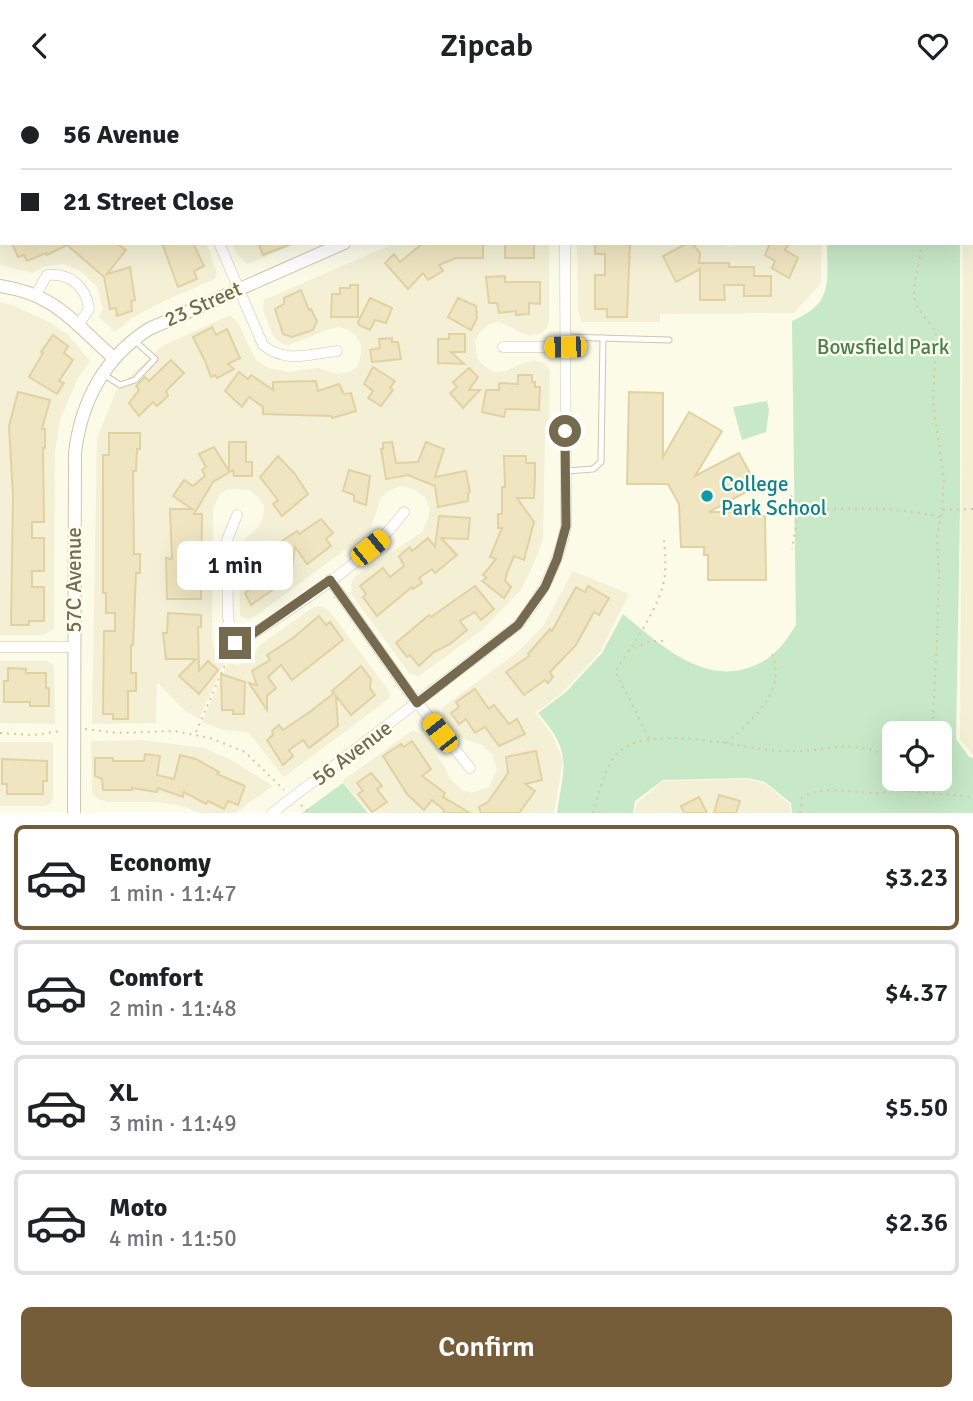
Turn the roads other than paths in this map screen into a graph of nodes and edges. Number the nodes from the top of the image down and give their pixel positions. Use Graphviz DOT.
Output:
graph roads {
  1 [pos="220,245"];
  2 [pos="339,245"];
  3 [pos="565,245"];
  4 [pos="0,286"];
  5 [pos="239,289"];
  6 [pos="35,296"];
  7 [pos="79,324"];
  8 [pos="603,338"];
  9 [pos="133,339"];
  10 [pos="669,340"];
  11 [pos="565,342"];
  12 [pos="503,347"];
  13 [pos="337,351"];
  14 [pos="114,358"];
  15 [pos="102,373"];
  16 [pos="567,471"];
  17 [pos="404,512"];
  18 [pos="237,515"];
  19 [pos="330,580"];
  20 [pos="0,647"];
  21 [pos="74,647"];
  22 [pos="417,703"];
  23 [pos="470,768"];
  24 [pos="74,813"];
  25 [pos="272,813"];
  1 -- 5 [label="street"];
  2 -- 5 [label="street, 23 Street"];
  3 -- 11 [label="street, 56 Avenue"];
  4 -- 6 [label="street"];
  5 -- 9 [label="street, 23 Street"];
  5 -- 13 [label="street"];
  6 -- 7 [label="street"];
  6 -- 7 [label="street"];
  7 -- 14 [label="street"];
  8 -- 10 [label="lane"];
  8 -- 11 [label="lane"];
  8 -- 16 [label="lane"];
  9 -- 14 [label="street, 23 Street"];
  9 -- 15 [label="lane"];
  11 -- 12 [label="street"];
  11 -- 16 [label="street, 56 Avenue"];
  14 -- 15 [label="street, 57C Avenue"];
  15 -- 21 [label="street, 57C Avenue"];
  16 -- 22 [label="street, 56 Avenue"];
  17 -- 19 [label="street"];
  18 -- 19 [label="street"];
  19 -- 22 [label="street"];
  20 -- 21 [label="street"];
  21 -- 24 [label="street, 57C Avenue"];
  22 -- 23 [label="street"];
  22 -- 25 [label="street, 56 Avenue"];
}
